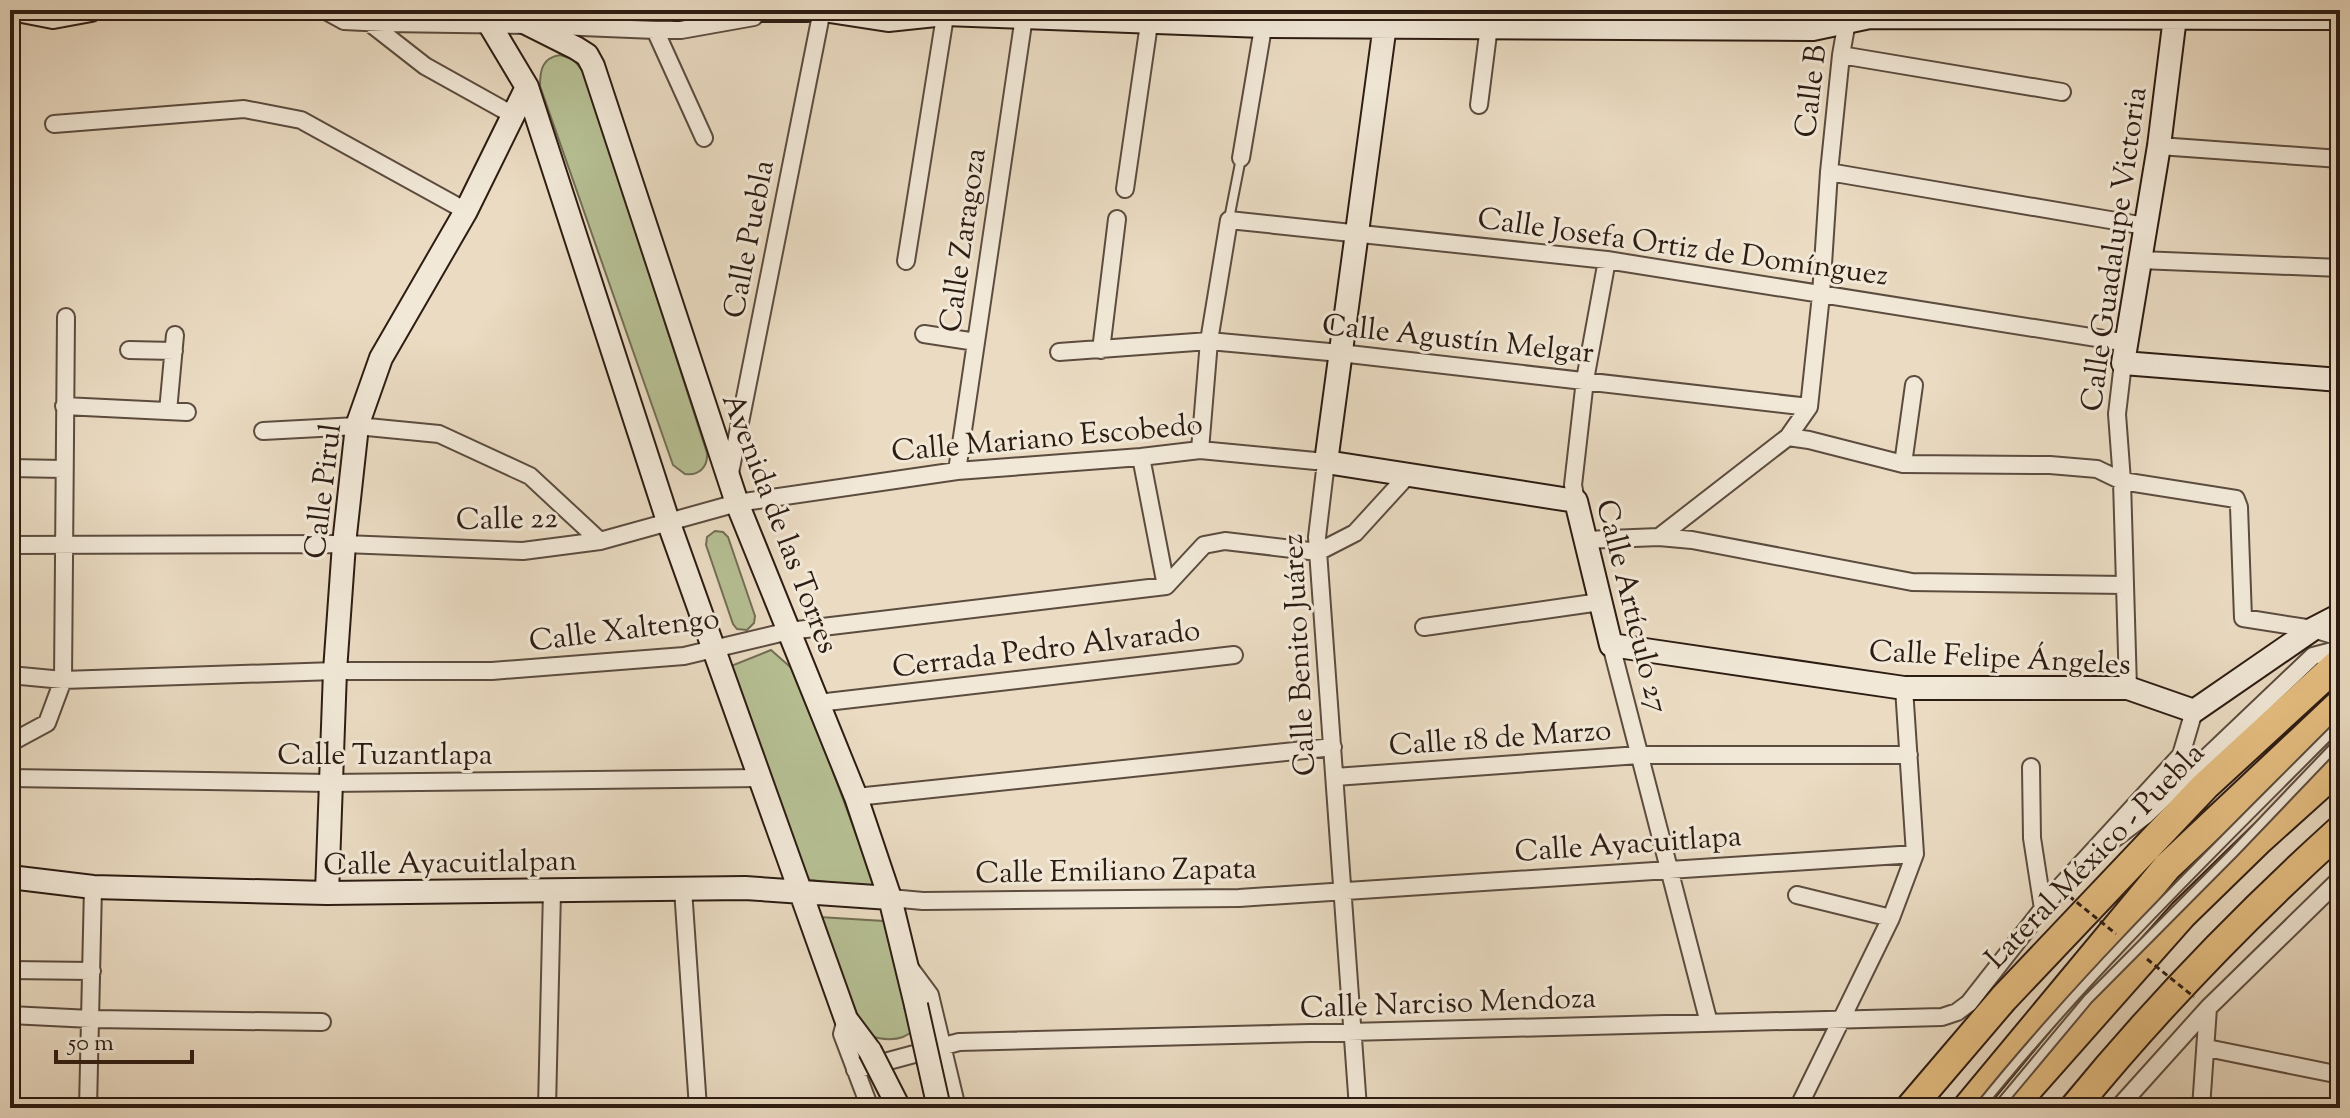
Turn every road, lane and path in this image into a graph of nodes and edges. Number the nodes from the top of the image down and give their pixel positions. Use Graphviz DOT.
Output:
graph roads {
  1 [pos="17,10"];
  2 [pos="91,10"];
  3 [pos="324,10"];
  4 [pos="679,10"];
  5 [pos="796,10"];
  6 [pos="807,10"];
  7 [pos="823,10"];
  8 [pos="946,12"];
  9 [pos="2176,13"];
  10 [pos="1024,14"];
  11 [pos="2078,14"];
  12 [pos="491,15"];
  13 [pos="1851,15"];
  14 [pos="1150,16"];
  15 [pos="1264,18"];
  16 [pos="1385,18"];
  17 [pos="2340,18"];
  18 [pos="370,23"];
  19 [pos="533,25"];
  20 [pos="1489,26"];
  21 [pos="655,30"];
  22 [pos="1841,55"];
  23 [pos="527,87"];
  24 [pos="2062,92"];
  25 [pos="1479,105"];
  26 [pos="513,115"];
  27 [pos="54,124"];
  28 [pos="704,138"];
  29 [pos="2159,146"];
  30 [pos="1241,158"];
  31 [pos="2340,159"];
  32 [pos="1829,172"];
  33 [pos="1125,189"];
  34 [pos="466,211"];
  35 [pos="1117,219"];
  36 [pos="1229,220"];
  37 [pos="2145,226"];
  38 [pos="1355,234"];
  39 [pos="1607,260"];
  40 [pos="2140,260"];
  41 [pos="906,261"];
  42 [pos="2340,268"];
  43 [pos="1821,295"];
  44 [pos="66,317"];
  45 [pos="924,334"];
  46 [pos="1209,341"];
  47 [pos="976,342"];
  48 [pos="129,350"];
  49 [pos="1101,350"];
  50 [pos="1059,352"];
  51 [pos="1340,353"];
  52 [pos="2125,353"];
  53 [pos="1585,380"];
  54 [pos="2340,380"];
  55 [pos="1914,385"];
  56 [pos="64,406"];
  57 [pos="1809,407"];
  58 [pos="168,411"];
  59 [pos="187,412"];
  60 [pos="357,426"];
  61 [pos="263,431"];
  62 [pos="1788,437"];
  63 [pos="1200,450"];
  64 [pos="1141,457"];
  65 [pos="1326,462"];
  66 [pos="1903,464"];
  67 [pos="10,468"];
  68 [pos="63,469"];
  69 [pos="957,471"];
  70 [pos="1408,475"];
  71 [pos="728,479"];
  72 [pos="2122,481"];
  73 [pos="1576,501"];
  74 [pos="737,503"];
  75 [pos="668,521"];
  76 [pos="1659,537"];
  77 [pos="1584,540"];
  78 [pos="600,541"];
  79 [pos="65,544"];
  80 [pos="344,544"];
  81 [pos="10,545"];
  82 [pos="1318,552"];
  83 [pos="2125,585"];
  84 [pos="1166,586"];
  85 [pos="1600,602"];
  86 [pos="2340,615"];
  87 [pos="1424,627"];
  88 [pos="2313,629"];
  89 [pos="789,631"];
  90 [pos="2340,637"];
  91 [pos="1611,645"];
  92 [pos="714,649"];
  93 [pos="2340,649"];
  94 [pos="1234,655"];
  95 [pos="2340,662"];
  96 [pos="335,671"];
  97 [pos="10,675"];
  98 [pos="63,680"];
  99 [pos="1904,688"];
  100 [pos="2128,688"];
  101 [pos="818,703"];
  102 [pos="2340,704"];
  103 [pos="2194,711"];
  104 [pos="2340,724"];
  105 [pos="2340,741"];
  106 [pos="10,743"];
  107 [pos="1333,747"];
  108 [pos="1639,755"];
  109 [pos="1909,755"];
  110 [pos="2031,767"];
  111 [pos="2340,767"];
  112 [pos="1335,777"];
  113 [pos="10,778"];
  114 [pos="761,778"];
  115 [pos="329,783"];
  116 [pos="856,797"];
  117 [pos="2340,830"];
  118 [pos="1915,854"];
  119 [pos="2084,860"];
  120 [pos="1667,868"];
  121 [pos="10,877"];
  122 [pos="2340,879"];
  123 [pos="93,887"];
  124 [pos="683,889"];
  125 [pos="552,891"];
  126 [pos="1344,891"];
  127 [pos="801,892"];
  128 [pos="327,893"];
  129 [pos="1797,895"];
  130 [pos="890,898"];
  131 [pos="2043,909"];
  132 [pos="1891,918"];
  133 [pos="906,963"];
  134 [pos="10,970"];
  135 [pos="92,971"];
  136 [pos="2208,1008"];
  137 [pos="10,1015"];
  138 [pos="91,1019"];
  139 [pos="846,1019"];
  140 [pos="1840,1019"];
  141 [pos="322,1022"];
  142 [pos="1965,1022"];
  143 [pos="1709,1023"];
  144 [pos="1353,1033"];
  145 [pos="2207,1048"];
  146 [pos="942,1049"];
  147 [pos="855,1070"];
  148 [pos="2340,1075"];
  149 [pos="88,1108"];
  150 [pos="547,1108"];
  151 [pos="698,1108"];
  152 [pos="870,1108"];
  153 [pos="899,1108"];
  154 [pos="939,1108"];
  155 [pos="957,1108"];
  156 [pos="1358,1108"];
  157 [pos="1798,1108"];
  158 [pos="1910,1108"];
  159 [pos="1967,1108"];
  160 [pos="1979,1108"];
  161 [pos="1997,1108"];
  162 [pos="2011,1108"];
  163 [pos="2074,1108"];
  164 [pos="2118,1108"];
  165 [pos="2201,1108"];
  1 -- 2 [label="main road"];
  3 -- 18 [label="street"];
  4 -- 5 [label="main road"];
  5 -- 6 [label="main road"];
  5 -- 21 [label="street"];
  7 -- 8 [label="main road"];
  7 -- 71 [label="street, Calle Puebla"];
  8 -- 10 [label="main road"];
  8 -- 41 [label="street"];
  9 -- 11 [label="main road"];
  9 -- 17 [label="main road"];
  9 -- 29 [label="main road, Calle Guadalupe Victoria"];
  10 -- 14 [label="main road"];
  10 -- 47 [label="street, Calle Zaragoza"];
  11 -- 13 [label="main road"];
  12 -- 18 [label="street"];
  12 -- 19 [label="main road, Avenida de las Torres"];
  12 -- 23 [label="main road"];
  13 -- 20 [label="main road"];
  13 -- 22 [label="street, Calle B"];
  14 -- 15 [label="main road"];
  14 -- 33 [label="street"];
  15 -- 16 [label="main road"];
  15 -- 30 [label="street"];
  16 -- 20 [label="main road"];
  16 -- 38 [label="main road, Calle Benito Juárez"];
  18 -- 26 [label="street"];
  19 -- 21 [label="street"];
  19 -- 71 [label="main road, Avenida de las Torres"];
  20 -- 25 [label="street"];
  21 -- 28 [label="street"];
  22 -- 24 [label="street"];
  22 -- 32 [label="street, Calle B"];
  23 -- 26 [label="main road, Calle Pirul"];
  23 -- 75 [label="main road"];
  26 -- 34 [label="main road, Calle Pirul"];
  27 -- 34 [label="street"];
  29 -- 31 [label="street"];
  29 -- 37 [label="main road, Calle Guadalupe Victoria"];
  30 -- 36 [label="lane"];
  32 -- 37 [label="street"];
  32 -- 43 [label="street, Calle B"];
  34 -- 60 [label="main road, Calle Pirul"];
  35 -- 49 [label="street"];
  36 -- 38 [label="street, Calle Josefa Ortiz de Domínguez"];
  36 -- 46 [label="street"];
  37 -- 40 [label="main road, Calle Guadalupe Victoria"];
  38 -- 39 [label="street, Calle Josefa Ortiz de Domínguez"];
  38 -- 51 [label="main road, Calle Benito Juárez"];
  39 -- 43 [label="street, Calle Josefa Ortiz de Domínguez"];
  39 -- 53 [label="street, Calle Artículo 27"];
  40 -- 42 [label="street"];
  40 -- 52 [label="main road, Calle Guadalupe Victoria"];
  43 -- 52 [label="street, Calle Josefa Ortiz de Domínguez"];
  43 -- 57 [label="street, Calle B"];
  44 -- 56 [label="street"];
  45 -- 47 [label="street"];
  46 -- 49 [label="street, Calle Agustín Melgar"];
  46 -- 51 [label="street, Calle Agustín Melgar"];
  46 -- 63 [label="street"];
  47 -- 69 [label="street, Calle Zaragoza"];
  48 -- 58 [label="street"];
  49 -- 50 [label="street, Calle Agustín Melgar"];
  51 -- 53 [label="street, Calle Agustín Melgar"];
  51 -- 65 [label="main road, Calle Benito Juárez"];
  52 -- 54 [label="main road, Calle Josefa Ortiz de Domínguez"];
  52 -- 72 [label="street, Calle Guadalupe Victoria"];
  53 -- 57 [label="street, Calle Agustín Melgar"];
  53 -- 73 [label="street, Calle Artículo 27"];
  55 -- 66 [label="street"];
  56 -- 58 [label="street"];
  56 -- 68 [label="street"];
  57 -- 62 [label="street"];
  58 -- 59 [label="street"];
  60 -- 61 [label="street"];
  60 -- 78 [label="street"];
  60 -- 80 [label="main road, Calle Pirul"];
  62 -- 66 [label="street"];
  62 -- 76 [label="street"];
  63 -- 64 [label="street, Calle Mariano Escobedo"];
  63 -- 65 [label="street, Calle Mariano Escobedo"];
  64 -- 69 [label="street, Calle Mariano Escobedo"];
  64 -- 84 [label="street"];
  65 -- 70 [label="main road, Calle Mariano Escobedo"];
  65 -- 82 [label="street, Calle Benito Juárez"];
  66 -- 72 [label="street"];
  67 -- 68 [label="street"];
  68 -- 79 [label="street"];
  69 -- 74 [label="street, Calle Mariano Escobedo"];
  70 -- 73 [label="main road, Calle Mariano Escobedo"];
  70 -- 82 [label="street"];
  71 -- 74 [label="main road, Avenida de las Torres"];
  72 -- 83 [label="street, Calle Guadalupe Victoria"];
  72 -- 88 [label="street"];
  73 -- 77 [label="main road, Calle Artículo 27"];
  74 -- 75 [label="street, Calle Mariano Escobedo"];
  74 -- 89 [label="main road, Avenida de las Torres"];
  75 -- 78 [label="street, Calle 22"];
  75 -- 92 [label="main road"];
  76 -- 77 [label="street"];
  76 -- 83 [label="street"];
  77 -- 85 [label="main road, Calle Artículo 27"];
  78 -- 80 [label="street, Calle 22"];
  79 -- 80 [label="street"];
  79 -- 81 [label="street"];
  79 -- 98 [label="street"];
  80 -- 96 [label="main road, Calle Pirul"];
  82 -- 84 [label="street"];
  82 -- 107 [label="street, Calle Benito Juárez"];
  83 -- 100 [label="street, Calle Guadalupe Victoria"];
  84 -- 89 [label="street, Calle Xaltengo"];
  85 -- 87 [label="street"];
  85 -- 91 [label="main road, Calle Artículo 27"];
  86 -- 88 [label="main road"];
  88 -- 90 [label="street"];
  88 -- 103 [label="main road"];
  89 -- 92 [label="street, Calle Xaltengo"];
  89 -- 101 [label="main road, Avenida de las Torres"];
  91 -- 99 [label="main road, Calle Felipe Ángeles"];
  91 -- 108 [label="street, Calle Artículo 27"];
  92 -- 96 [label="street, Calle Xaltengo"];
  92 -- 114 [label="main road"];
  93 -- 119 [label="street"];
  94 -- 101 [label="street, Cerrada Pedro Alvarado"];
  95 -- 142 [label="highway, Lateral México - Puebla"];
  96 -- 98 [label="street, Calle Xaltengo"];
  96 -- 115 [label="main road, Calle Pirul"];
  97 -- 98 [label="street, Calle Xaltengo"];
  98 -- 106 [label="street"];
  99 -- 100 [label="main road, Calle Felipe Ángeles"];
  99 -- 109 [label="street"];
  100 -- 103 [label="main road, Calle Felipe Ángeles"];
  101 -- 116 [label="main road, Avenida de las Torres"];
  102 -- 159 [label="highway"];
  103 -- 119 [label="street"];
  104 -- 160 [label="lane, bridge"];
  105 -- 161 [label="lane, bridge"];
  107 -- 112 [label="street, Calle Benito Juárez"];
  107 -- 116 [label="street"];
  108 -- 109 [label="street, Calle 18 de Marzo"];
  108 -- 112 [label="street, Calle 18 de Marzo"];
  108 -- 120 [label="street, Calle Artículo 27"];
  109 -- 118 [label="street"];
  110 -- 131 [label="street"];
  111 -- 162 [label="highway"];
  112 -- 126 [label="street, Calle Benito Juárez"];
  113 -- 115 [label="street, Calle Tuzantlapa"];
  114 -- 115 [label="street, Calle Tuzantlapa"];
  114 -- 127 [label="main road"];
  115 -- 128 [label="main road, Calle Pirul"];
  116 -- 130 [label="main road, Avenida de las Torres"];
  117 -- 163 [label="highway"];
  118 -- 120 [label="street, Calle Ayacuitlapa"];
  118 -- 132 [label="street"];
  119 -- 131 [label="street"];
  120 -- 126 [label="street, Calle Ayacuitlapa"];
  120 -- 143 [label="street, Calle Artículo 27"];
  121 -- 123 [label="main road, Calle Ayacuitlalpan"];
  122 -- 136 [label="street"];
  123 -- 128 [label="main road, Calle Ayacuitlalpan"];
  123 -- 135 [label="street"];
  124 -- 125 [label="main road, Calle Ayacuitlalpan"];
  124 -- 127 [label="main road, Calle Ayacuitlalpan"];
  124 -- 151 [label="street"];
  125 -- 128 [label="main road, Calle Ayacuitlalpan"];
  125 -- 150 [label="street"];
  126 -- 130 [label="street, Calle Emiliano Zapata"];
  126 -- 144 [label="street, Calle Benito Juárez"];
  127 -- 130 [label="main road, Calle Ayacuitlalpan"];
  127 -- 139 [label="main road"];
  129 -- 132 [label="street"];
  130 -- 133 [label="main road, Avenida de las Torres"];
  131 -- 142 [label="street"];
  132 -- 140 [label="street"];
  133 -- 146 [label="street"];
  133 -- 154 [label="main road, Avenida de las Torres, bridge"];
  134 -- 135 [label="street"];
  135 -- 138 [label="street"];
  136 -- 145 [label="street"];
  136 -- 164 [label="street"];
  137 -- 138 [label="street"];
  138 -- 141 [label="street"];
  138 -- 149 [label="street"];
  139 -- 147 [label="street"];
  139 -- 153 [label="main road, bridge"];
  140 -- 142 [label="street, Calle Narciso Mendoza"];
  140 -- 143 [label="street, Calle Narciso Mendoza"];
  140 -- 157 [label="street"];
  142 -- 158 [label="highway, Lateral México - Puebla"];
  143 -- 144 [label="street, Calle Narciso Mendoza"];
  144 -- 146 [label="street, Calle Narciso Mendoza"];
  144 -- 156 [label="street, Calle Benito Juárez"];
  145 -- 148 [label="street"];
  145 -- 165 [label="street"];
  146 -- 147 [label="street, Calle Narciso Mendoza"];
  146 -- 155 [label="street"];
  147 -- 152 [label="street"];
}
